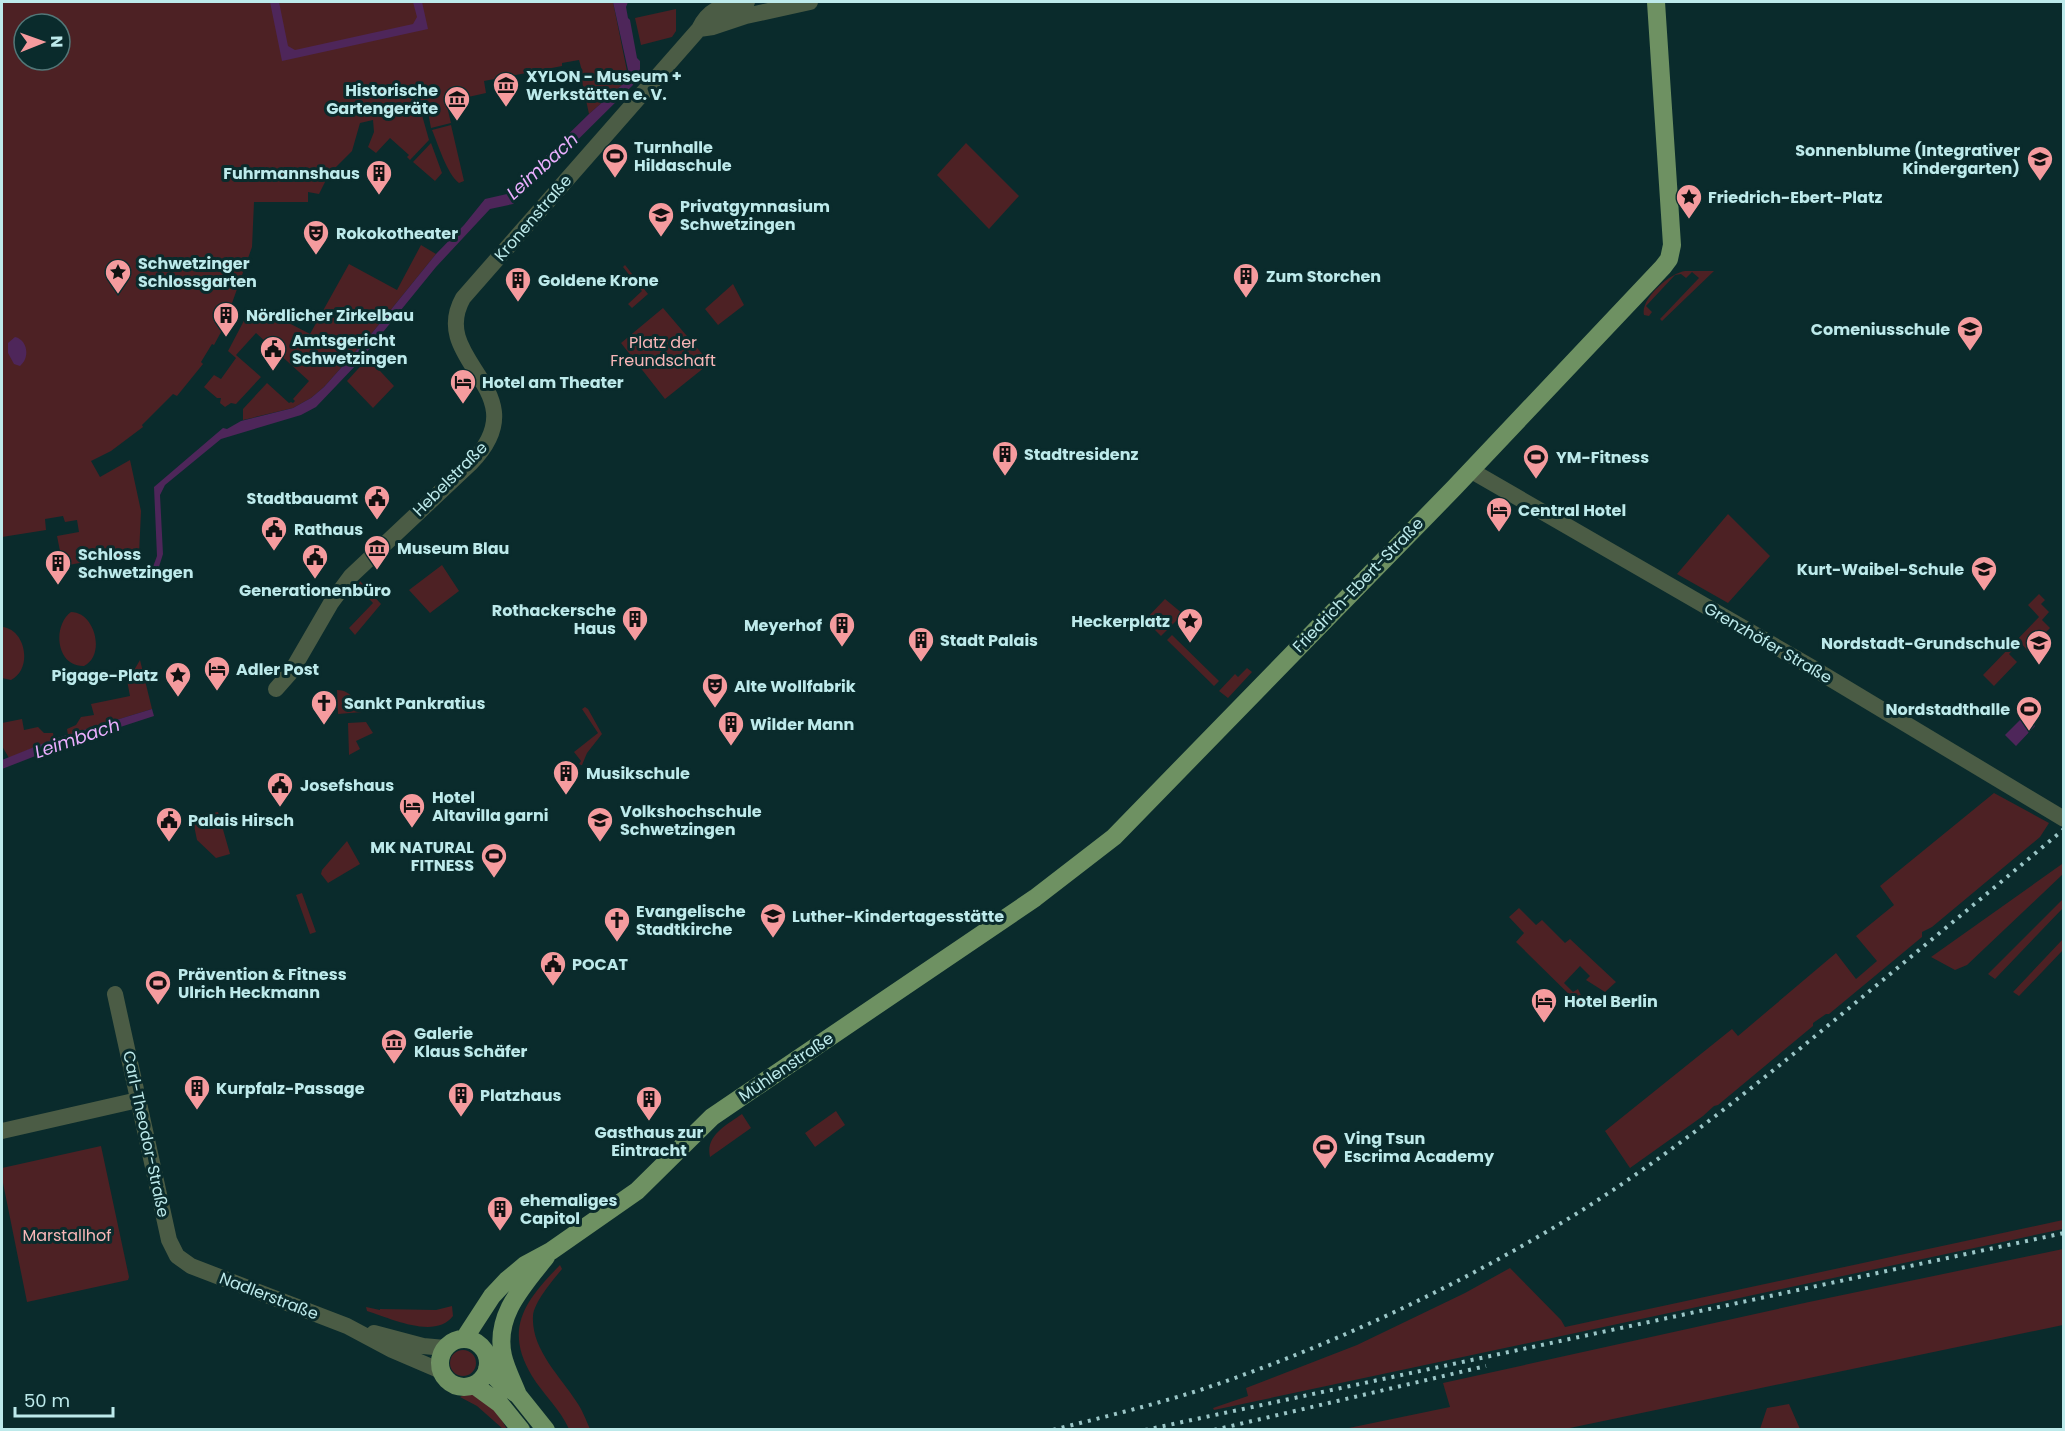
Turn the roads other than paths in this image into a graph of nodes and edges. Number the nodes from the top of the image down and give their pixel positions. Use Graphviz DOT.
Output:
graph roads {
  1 [pos="747,2"];
  2 [pos="810,2"];
  3 [pos="1656,2"];
  4 [pos="1663,2"];
  5 [pos="699,29"];
  6 [pos="1660,55"];
  7 [pos="493,431"];
  8 [pos="1470,470"];
  9 [pos="276,689"];
  10 [pos="2064,819"];
  11 [pos="1035,898"];
  12 [pos="116,994"];
  13 [pos="138,1100"];
  14 [pos="2,1131"];
  15 [pos="551,1251"];
  16 [pos="191,1266"];
  17 [pos="347,1326"];
  18 [pos="464,1339"];
  19 [pos="445,1348"];
  20 [pos="487,1369"];
  21 [pos="441,1371"];
  22 [pos="474,1385"];
  23 [pos="518,1395"];
  24 [pos="521,1430"];
  25 [pos="546,1430"];
  1 -- 5 [label="street, Kronenstraße"];
  2 -- 5 [label="street"];
  3 -- 6 [label="main road"];
  4 -- 6 [label="main road"];
  5 -- 7 [label="street, Kronenstraße"];
  6 -- 8 [label="main road, Friedrich-Ebert-Straße"];
  7 -- 9 [label="street, Hebelstraße"];
  8 -- 10 [label="street, Grenzhöfer Straße"];
  8 -- 11 [label="main road, Friedrich-Ebert-Straße"];
  11 -- 15 [label="main road, Mühlenstraße"];
  12 -- 13 [label="street, Carl-Theodor-Straße"];
  13 -- 14 [label="street"];
  13 -- 16 [label="street, Carl-Theodor-Straße"];
  15 -- 18 [label="main road, Mühlenstraße"];
  15 -- 23 [label="main road, Mühlenstraße"];
  16 -- 17 [label="street, Nadlerstraße"];
  17 -- 19 [label="street, Nadlerstraße"];
  17 -- 21 [label="street, Nadlerstraße"];
  18 -- 19 [label="main road"];
  18 -- 20 [label="main road"];
  19 -- 21 [label="main road"];
  20 -- 22 [label="main road"];
  20 -- 23 [label="main road"];
  21 -- 22 [label="main road"];
  22 -- 24 [label="main road"];
  23 -- 25 [label="main road"];
}
